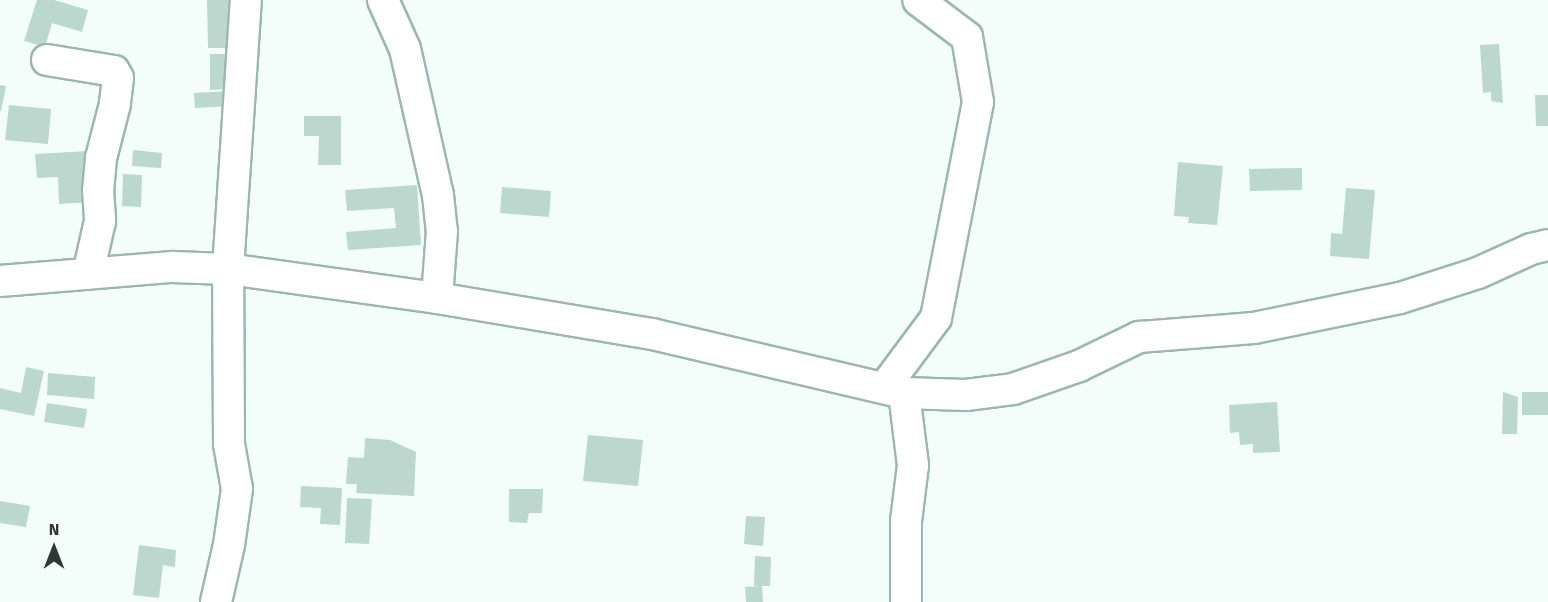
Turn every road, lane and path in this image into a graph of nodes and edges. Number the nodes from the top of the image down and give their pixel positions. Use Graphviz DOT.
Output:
graph roads {
  1 [pos="246,0"];
  2 [pos="383,0"];
  3 [pos="918,0"];
  4 [pos="47,60"];
  5 [pos="1548,245"];
  6 [pos="228,269"];
  7 [pos="88,274"];
  8 [pos="0,281"];
  9 [pos="437,298"];
  10 [pos="894,390"];
  11 [pos="216,602"];
  12 [pos="906,602"];
  1 -- 6 [label="street"];
  2 -- 9 [label="street"];
  3 -- 10 [label="street"];
  4 -- 7 [label="street"];
  5 -- 10 [label="street"];
  6 -- 7 [label="street"];
  6 -- 9 [label="street"];
  6 -- 11 [label="street"];
  7 -- 8 [label="street"];
  9 -- 10 [label="street"];
  10 -- 12 [label="street"];
}
